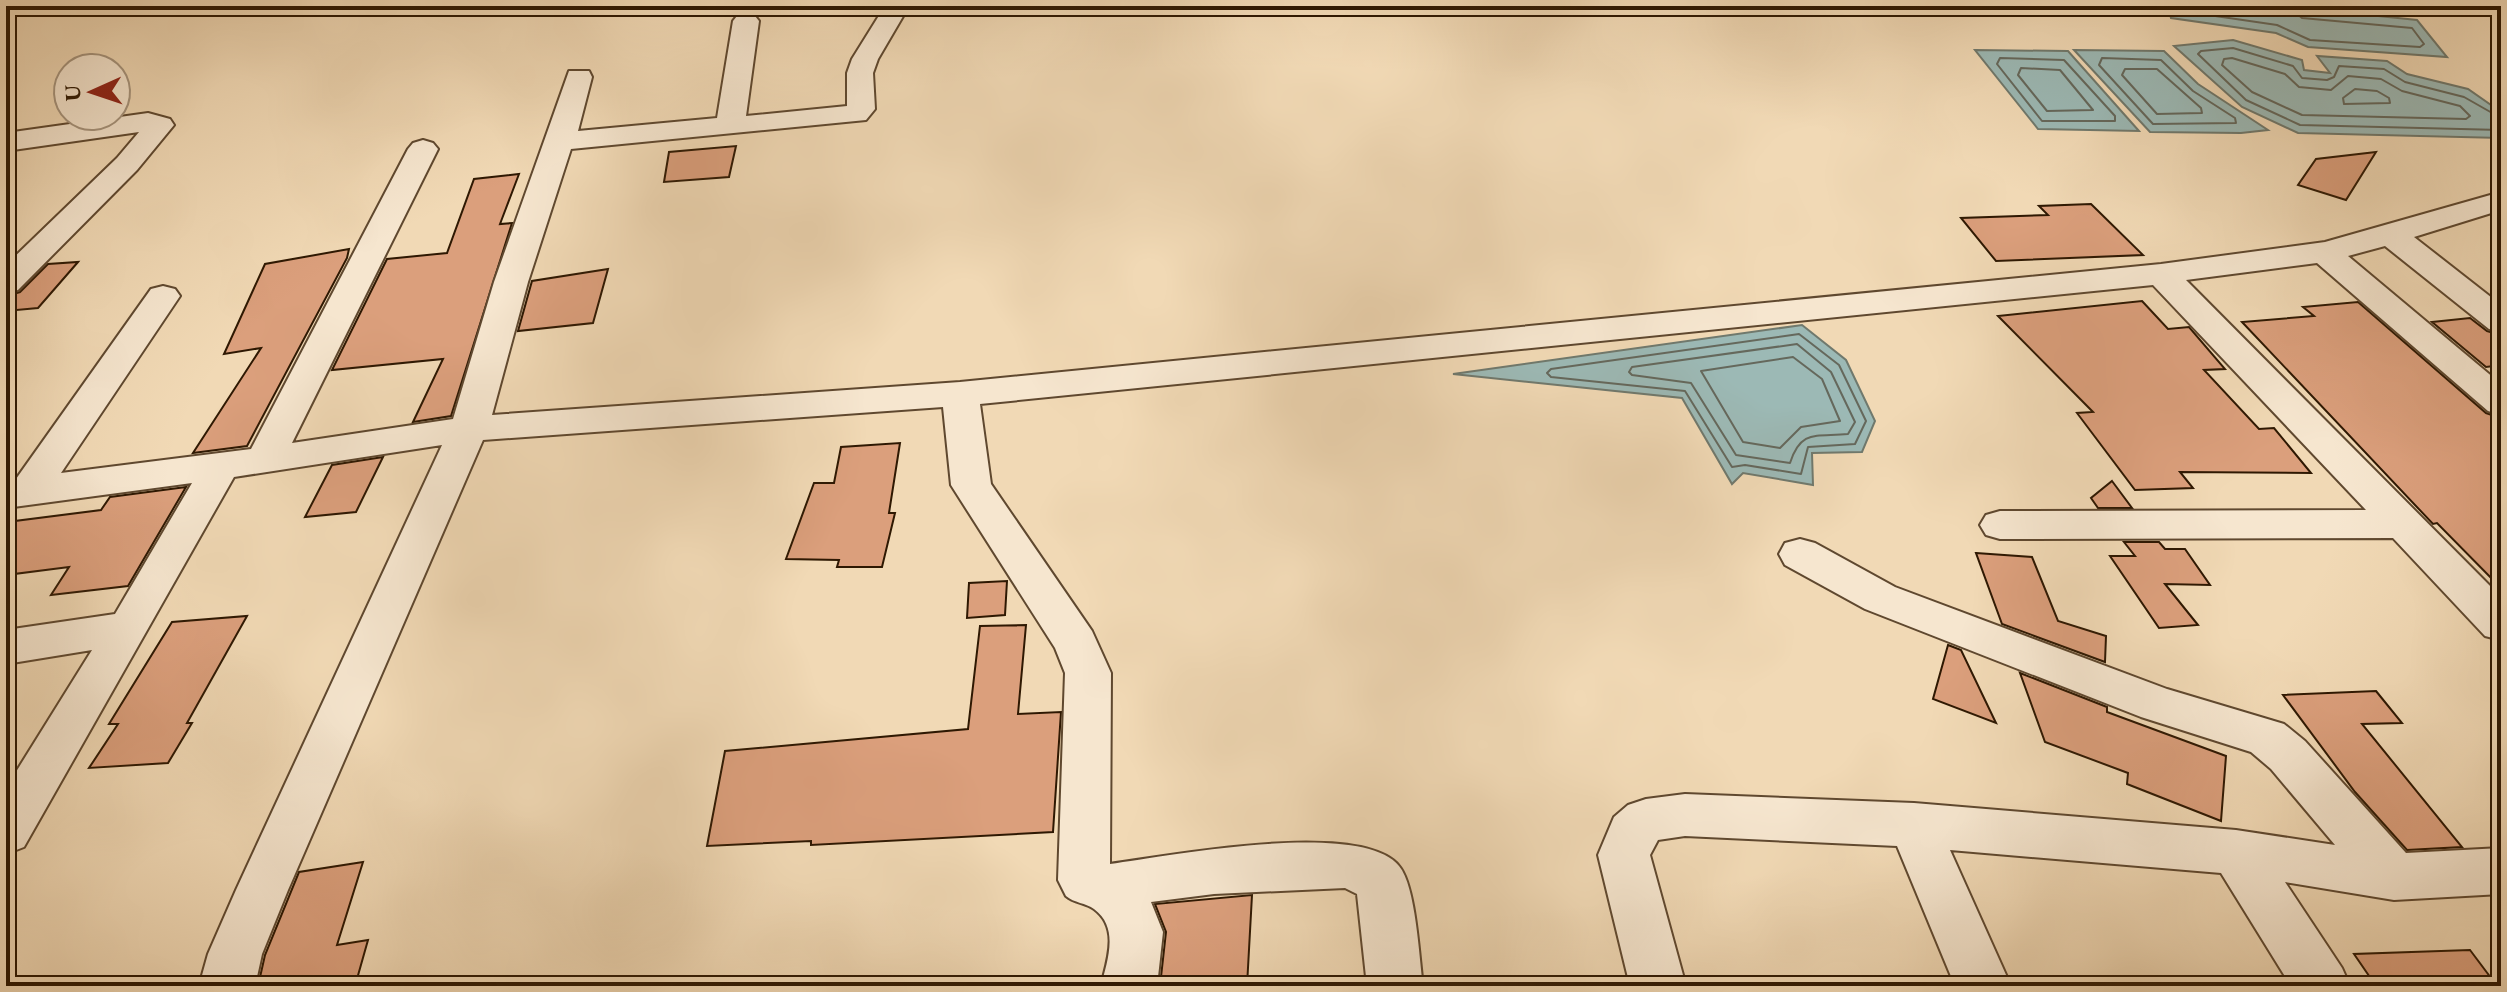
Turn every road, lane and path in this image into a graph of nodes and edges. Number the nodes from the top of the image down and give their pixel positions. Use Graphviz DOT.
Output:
graph roads {
  1 [pos="897,6"];
  2 [pos="746,21"];
  3 [pos="579,77"];
  4 [pos="730,126"];
  5 [pos="6,142"];
  6 [pos="560,143"];
  7 [pos="423,149"];
  8 [pos="2501,201"];
  9 [pos="2391,235"];
  10 [pos="2323,252"];
  11 [pos="2161,274"];
  12 [pos="6,283"];
  13 [pos="163,296"];
  14 [pos="2501,322"];
  15 [pos="960,394"];
  16 [pos="2501,403"];
  17 [pos="469,429"];
  18 [pos="242,463"];
  19 [pos="18,492"];
  20 [pos="2405,524"];
  21 [pos="2000,525"];
  22 [pos="1800,554"];
  23 [pos="2501,624"];
  24 [pos="129,628"];
  25 [pos="6,647"];
  26 [pos="1914,825"];
  27 [pos="6,832"];
  28 [pos="2236,852"];
  29 [pos="2501,871"];
  30 [pos="2394,877"];
  31 [pos="1108,887"];
  32 [pos="227,986"];
  33 [pos="1129,986"];
  34 [pos="1395,986"];
  35 [pos="1658,986"];
  36 [pos="1983,986"];
  37 [pos="2322,986"];
  1 -- 4 [label="street"];
  2 -- 4 [label="street"];
  3 -- 6 [label="street"];
  4 -- 6 [label="street"];
  5 -- 12 [label="street"];
  6 -- 17 [label="street"];
  7 -- 18 [label="street"];
  8 -- 9 [label="street"];
  9 -- 10 [label="street"];
  9 -- 14 [label="street"];
  10 -- 11 [label="street"];
  10 -- 16 [label="street"];
  11 -- 15 [label="street"];
  11 -- 20 [label="street"];
  13 -- 19 [label="street"];
  15 -- 17 [label="street"];
  15 -- 31 [label="street"];
  17 -- 18 [label="street"];
  17 -- 32 [label="street"];
  18 -- 19 [label="street"];
  18 -- 24 [label="street"];
  20 -- 21 [label="street"];
  20 -- 23 [label="street"];
  22 -- 30 [label="street"];
  24 -- 25 [label="street"];
  24 -- 27 [label="street"];
  26 -- 28 [label="street"];
  26 -- 35 [label="street"];
  26 -- 36 [label="street"];
  28 -- 30 [label="street"];
  28 -- 37 [label="street"];
  29 -- 30 [label="street"];
  31 -- 33 [label="street"];
  31 -- 34 [label="street"];
}
